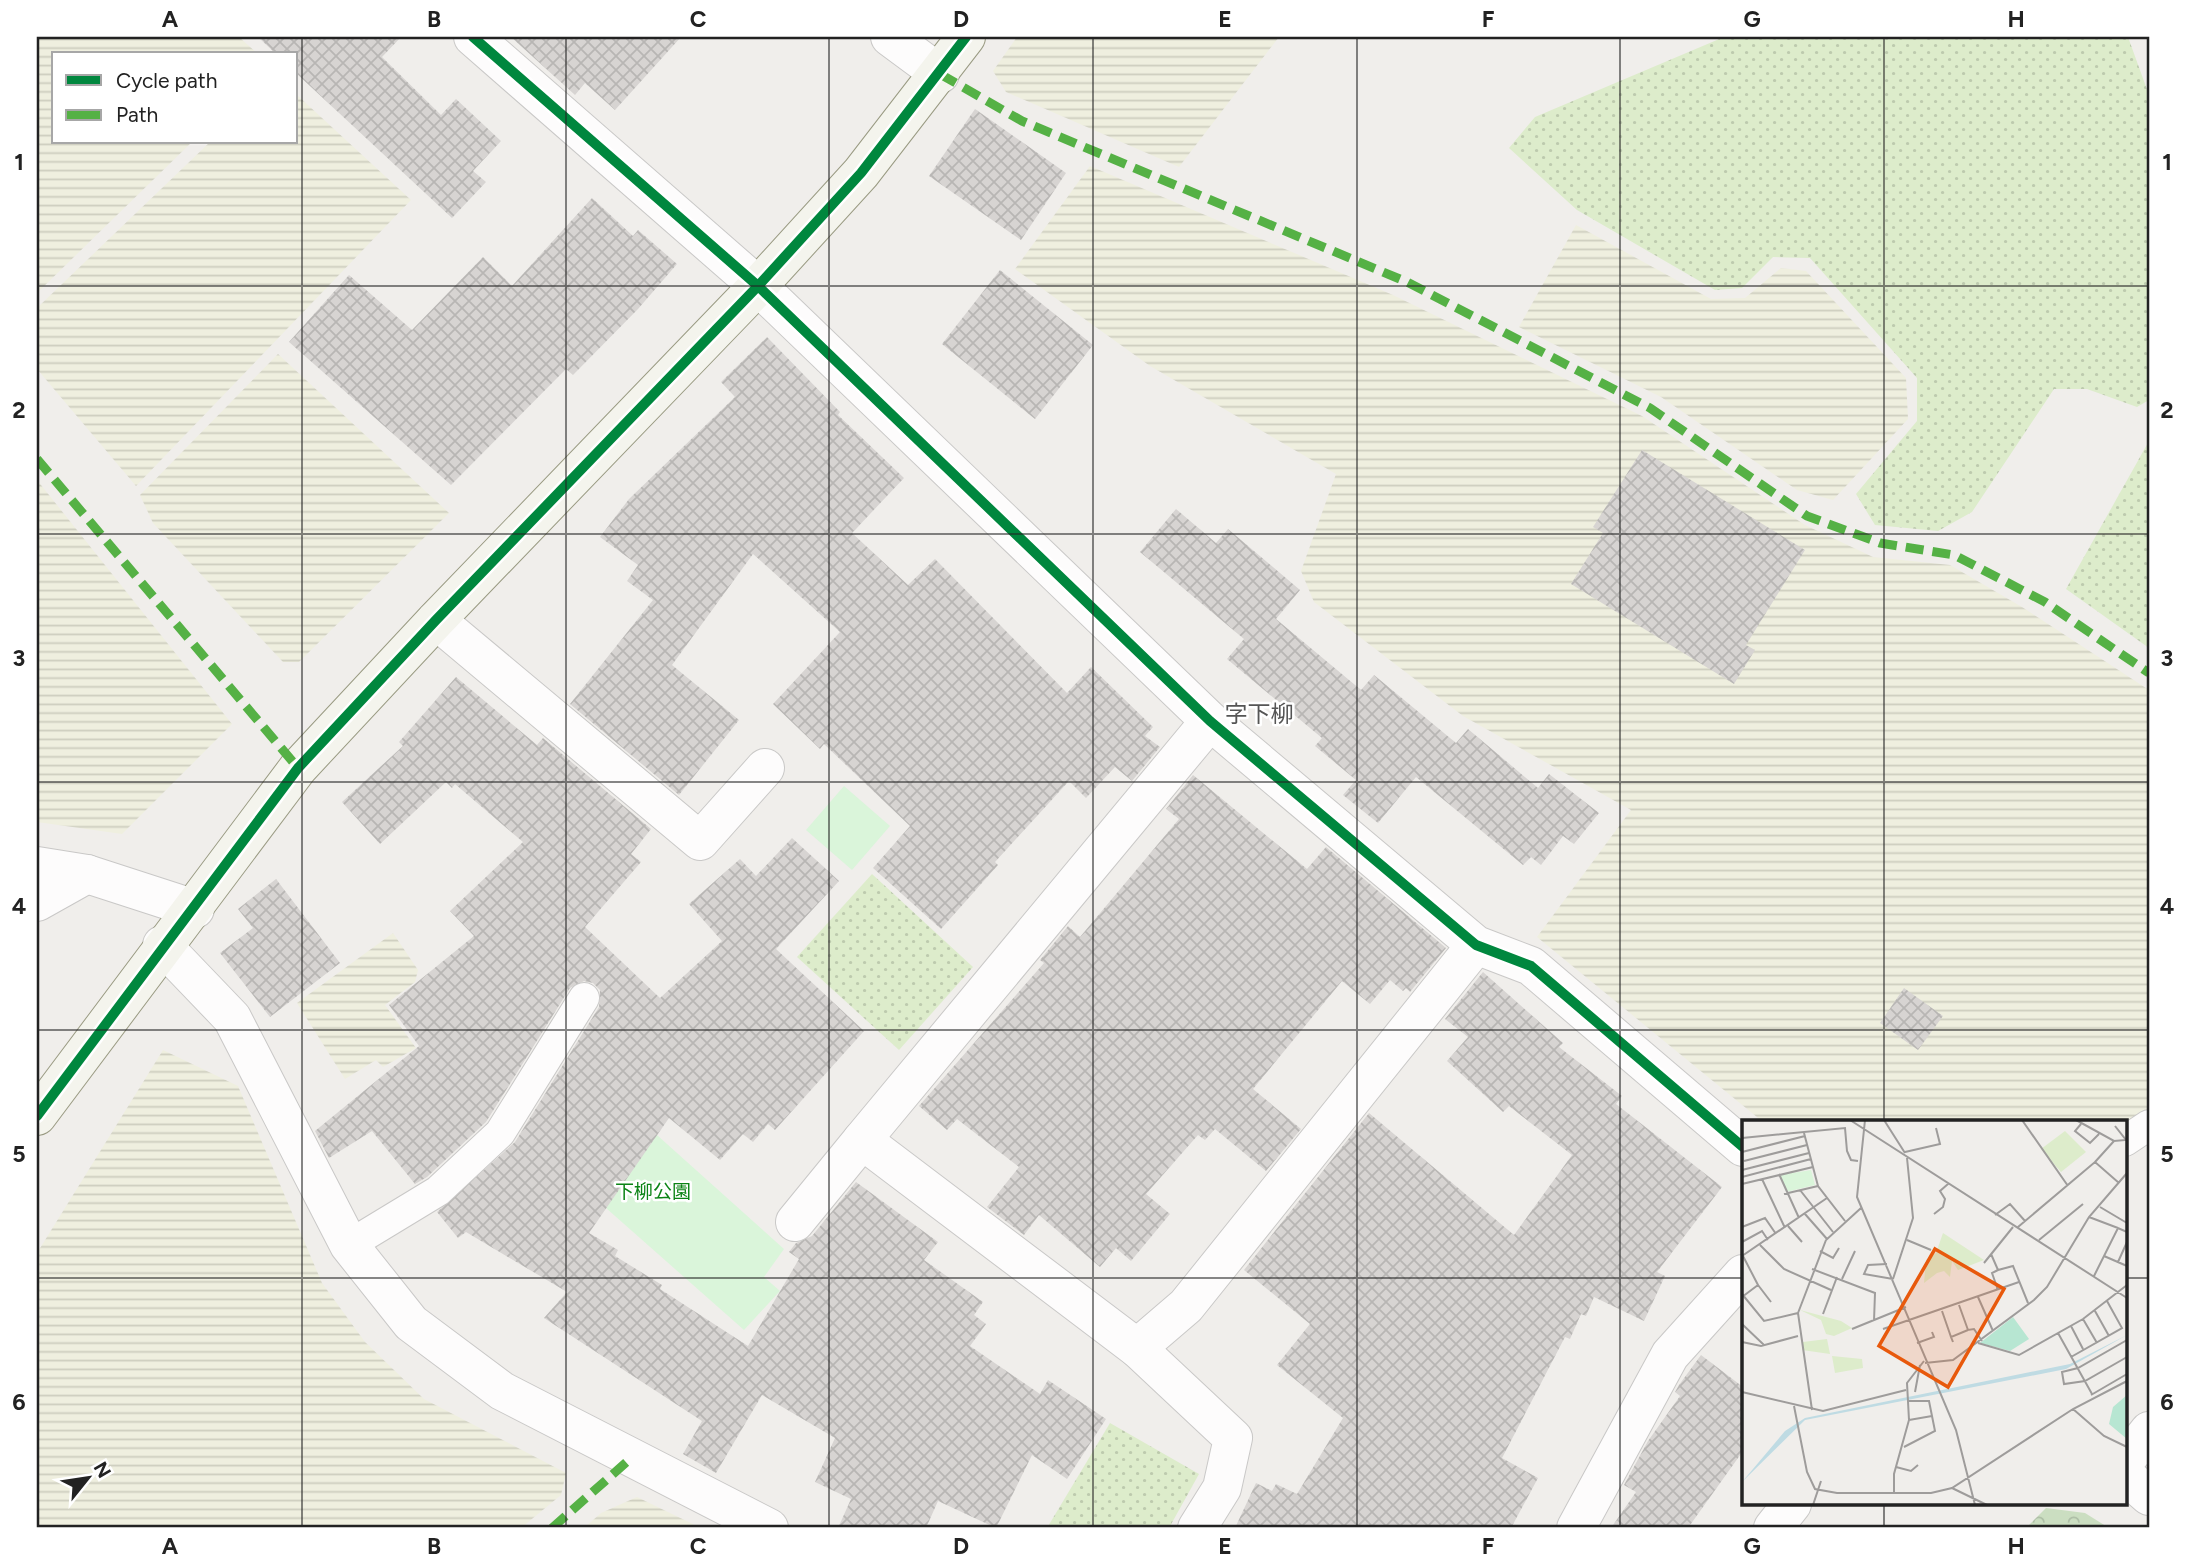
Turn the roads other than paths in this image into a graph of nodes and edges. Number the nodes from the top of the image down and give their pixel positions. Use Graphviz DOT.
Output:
graph roads {
  1 [pos="473,37"];
  2 [pos="890,37"];
  3 [pos="965,37"];
  4 [pos="940,74"];
  5 [pos="758,286"];
  6 [pos="436,620"];
  7 [pos="1210,721"];
  8 [pos="765,768"];
  9 [pos="37,866"];
  10 [pos="87,874"];
  11 [pos="37,902"];
  12 [pos="195,909"];
  13 [pos="162,945"];
  14 [pos="1476,945"];
  15 [pos="584,998"];
  16 [pos="37,1116"];
  17 [pos="2149,1125"];
  18 [pos="862,1140"];
  19 [pos="2126,1140"];
  20 [pos="1742,1146"];
  21 [pos="795,1222"];
  22 [pos="349,1245"];
  23 [pos="1742,1275"];
  24 [pos="1137,1348"];
  25 [pos="2149,1431"];
  26 [pos="2126,1460"];
  27 [pos="2126,1476"];
  28 [pos="2149,1496"];
  29 [pos="1790,1506"];
  30 [pos="769,1528"];
  31 [pos="1197,1528"];
  32 [pos="1576,1528"];
  33 [pos="1773,1528"];
  1 -- 5 [label="street"];
  2 -- 4 [label="street"];
  3 -- 4 [label="street"];
  4 -- 5 [label="street"];
  5 -- 6 [label="street"];
  5 -- 7 [label="street"];
  6 -- 8 [label="street"];
  6 -- 12 [label="street"];
  7 -- 14 [label="street"];
  7 -- 18 [label="street"];
  9 -- 10 [label="street"];
  10 -- 11 [label="street"];
  10 -- 12 [label="street"];
  12 -- 13 [label="street"];
  13 -- 16 [label="street"];
  13 -- 22 [label="street"];
  14 -- 20 [label="street"];
  14 -- 24 [label="street"];
  15 -- 22 [label="lane"];
  17 -- 19 [label="lane"];
  18 -- 21 [label="street"];
  18 -- 24 [label="street"];
  22 -- 30 [label="street"];
  23 -- 32 [label="street"];
  24 -- 31 [label="street"];
  25 -- 26 [label="street"];
  27 -- 28 [label="street"];
  29 -- 33 [label="street"];
}
